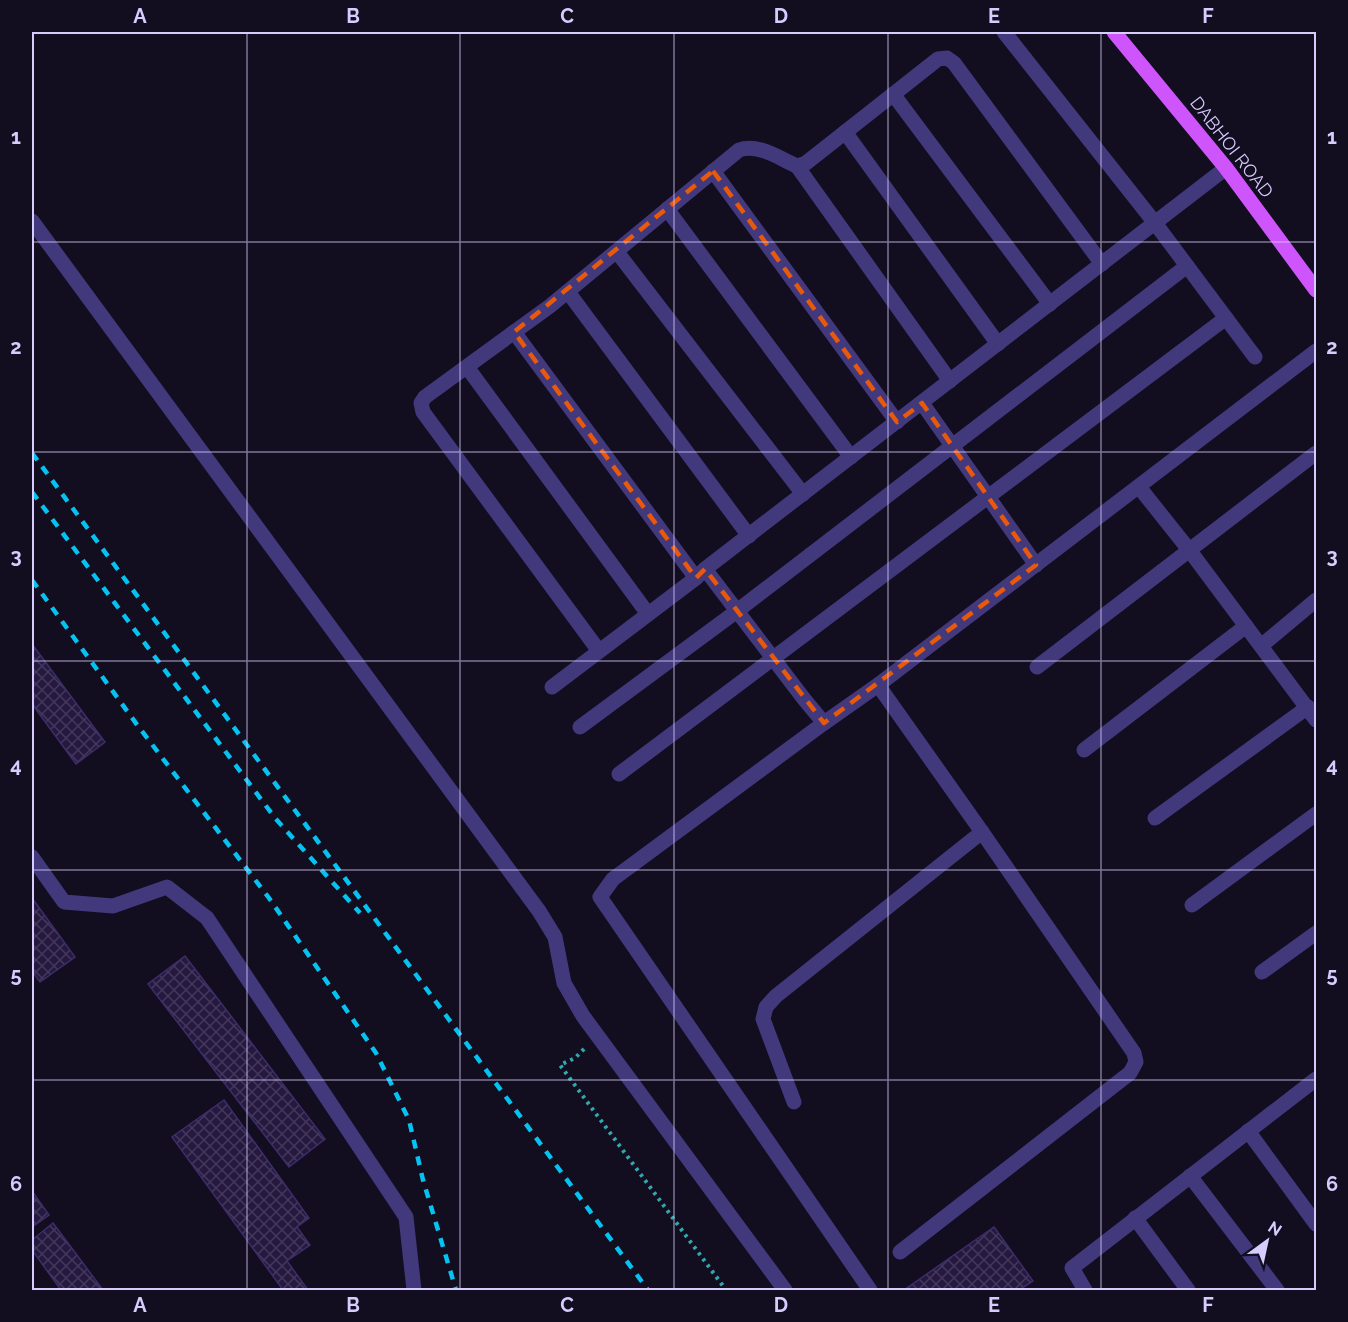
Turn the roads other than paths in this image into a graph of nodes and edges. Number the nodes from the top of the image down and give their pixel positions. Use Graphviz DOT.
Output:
graph roads {
  1 [pos="1004,32"];
  2 [pos="1114,32"];
  3 [pos="893,94"];
  4 [pos="845,132"];
  5 [pos="797,166"];
  6 [pos="1226,168"];
  7 [pos="713,171"];
  8 [pos="667,209"];
  9 [pos="32,221"];
  10 [pos="1155,223"];
  11 [pos="616,252"];
  12 [pos="1102,264"];
  13 [pos="1187,266"];
  14 [pos="1317,290"];
  15 [pos="568,292"];
  16 [pos="1050,304"];
  17 [pos="1226,318"];
  18 [pos="514,332"];
  19 [pos="998,344"];
  20 [pos="1317,351"];
  21 [pos="1255,357"];
  22 [pos="467,367"];
  23 [pos="950,381"];
  24 [pos="921,403"];
  25 [pos="897,422"];
  26 [pos="952,446"];
  27 [pos="1317,453"];
  28 [pos="851,457"];
  29 [pos="1139,487"];
  30 [pos="802,494"];
  31 [pos="989,497"];
  32 [pos="749,536"];
  33 [pos="1190,551"];
  34 [pos="1036,565"];
  35 [pos="700,573"];
  36 [pos="1317,600"];
  37 [pos="737,611"];
  38 [pos="648,614"];
  39 [pos="1246,626"];
  40 [pos="1261,646"];
  41 [pos="599,651"];
  42 [pos="773,658"];
  43 [pos="1037,667"];
  44 [pos="878,685"];
  45 [pos="552,687"];
  46 [pos="1312,713"];
  47 [pos="824,723"];
  48 [pos="580,727"];
  49 [pos="1084,750"];
  50 [pos="619,774"];
  51 [pos="1317,814"];
  52 [pos="1155,818"];
  53 [pos="982,832"];
  54 [pos="32,857"];
  55 [pos="1192,905"];
  56 [pos="1317,933"];
  57 [pos="1262,972"];
  58 [pos="1317,1079"];
  59 [pos="794,1102"];
  60 [pos="1248,1131"];
  61 [pos="1190,1176"];
  62 [pos="1136,1218"];
  63 [pos="1317,1224"];
  64 [pos="900,1252"];
  65 [pos="414,1290"];
  66 [pos="784,1290"];
  67 [pos="870,1290"];
  68 [pos="1084,1290"];
  69 [pos="1188,1290"];
  70 [pos="1277,1290"];
  1 -- 10 [label="street"];
  2 -- 6 [label="main road, DABHOI ROAD"];
  3 -- 4 [label="street"];
  3 -- 12 [label="street"];
  3 -- 16 [label="street"];
  4 -- 5 [label="street"];
  4 -- 19 [label="street"];
  5 -- 7 [label="street"];
  5 -- 23 [label="street"];
  6 -- 10 [label="street"];
  6 -- 14 [label="main road, DABHOI ROAD"];
  7 -- 8 [label="street"];
  7 -- 25 [label="street"];
  8 -- 11 [label="street"];
  8 -- 28 [label="street"];
  9 -- 66 [label="street"];
  10 -- 12 [label="street"];
  10 -- 13 [label="street"];
  11 -- 15 [label="street"];
  11 -- 30 [label="street"];
  12 -- 16 [label="street"];
  13 -- 17 [label="street"];
  13 -- 26 [label="street"];
  15 -- 18 [label="street"];
  15 -- 32 [label="street"];
  16 -- 19 [label="street"];
  17 -- 21 [label="street"];
  17 -- 31 [label="street"];
  18 -- 22 [label="street"];
  18 -- 35 [label="street"];
  19 -- 23 [label="street"];
  20 -- 29 [label="street"];
  22 -- 38 [label="street"];
  22 -- 41 [label="street"];
  23 -- 24 [label="street"];
  24 -- 25 [label="street"];
  24 -- 26 [label="street"];
  25 -- 28 [label="street"];
  26 -- 31 [label="street"];
  26 -- 37 [label="street"];
  27 -- 33 [label="street"];
  28 -- 30 [label="street"];
  29 -- 33 [label="street"];
  29 -- 34 [label="street"];
  30 -- 32 [label="street"];
  31 -- 34 [label="street"];
  31 -- 42 [label="street"];
  32 -- 35 [label="street"];
  33 -- 39 [label="street"];
  33 -- 43 [label="street"];
  34 -- 44 [label="street"];
  35 -- 37 [label="street"];
  35 -- 38 [label="street"];
  36 -- 40 [label="street"];
  37 -- 42 [label="street"];
  37 -- 48 [label="street"];
  38 -- 41 [label="street"];
  39 -- 40 [label="street"];
  39 -- 49 [label="street"];
  40 -- 46 [label="street"];
  41 -- 45 [label="street"];
  42 -- 47 [label="street"];
  42 -- 50 [label="street"];
  44 -- 47 [label="street"];
  44 -- 53 [label="street"];
  46 -- 52 [label="street"];
  47 -- 67 [label="street"];
  51 -- 55 [label="street"];
  53 -- 59 [label="street"];
  53 -- 64 [label="street"];
  54 -- 65 [label="street"];
  56 -- 57 [label="street"];
  58 -- 60 [label="street"];
  60 -- 61 [label="street"];
  60 -- 63 [label="street"];
  61 -- 62 [label="street"];
  61 -- 70 [label="street"];
  62 -- 68 [label="street"];
  62 -- 69 [label="street"];
}
